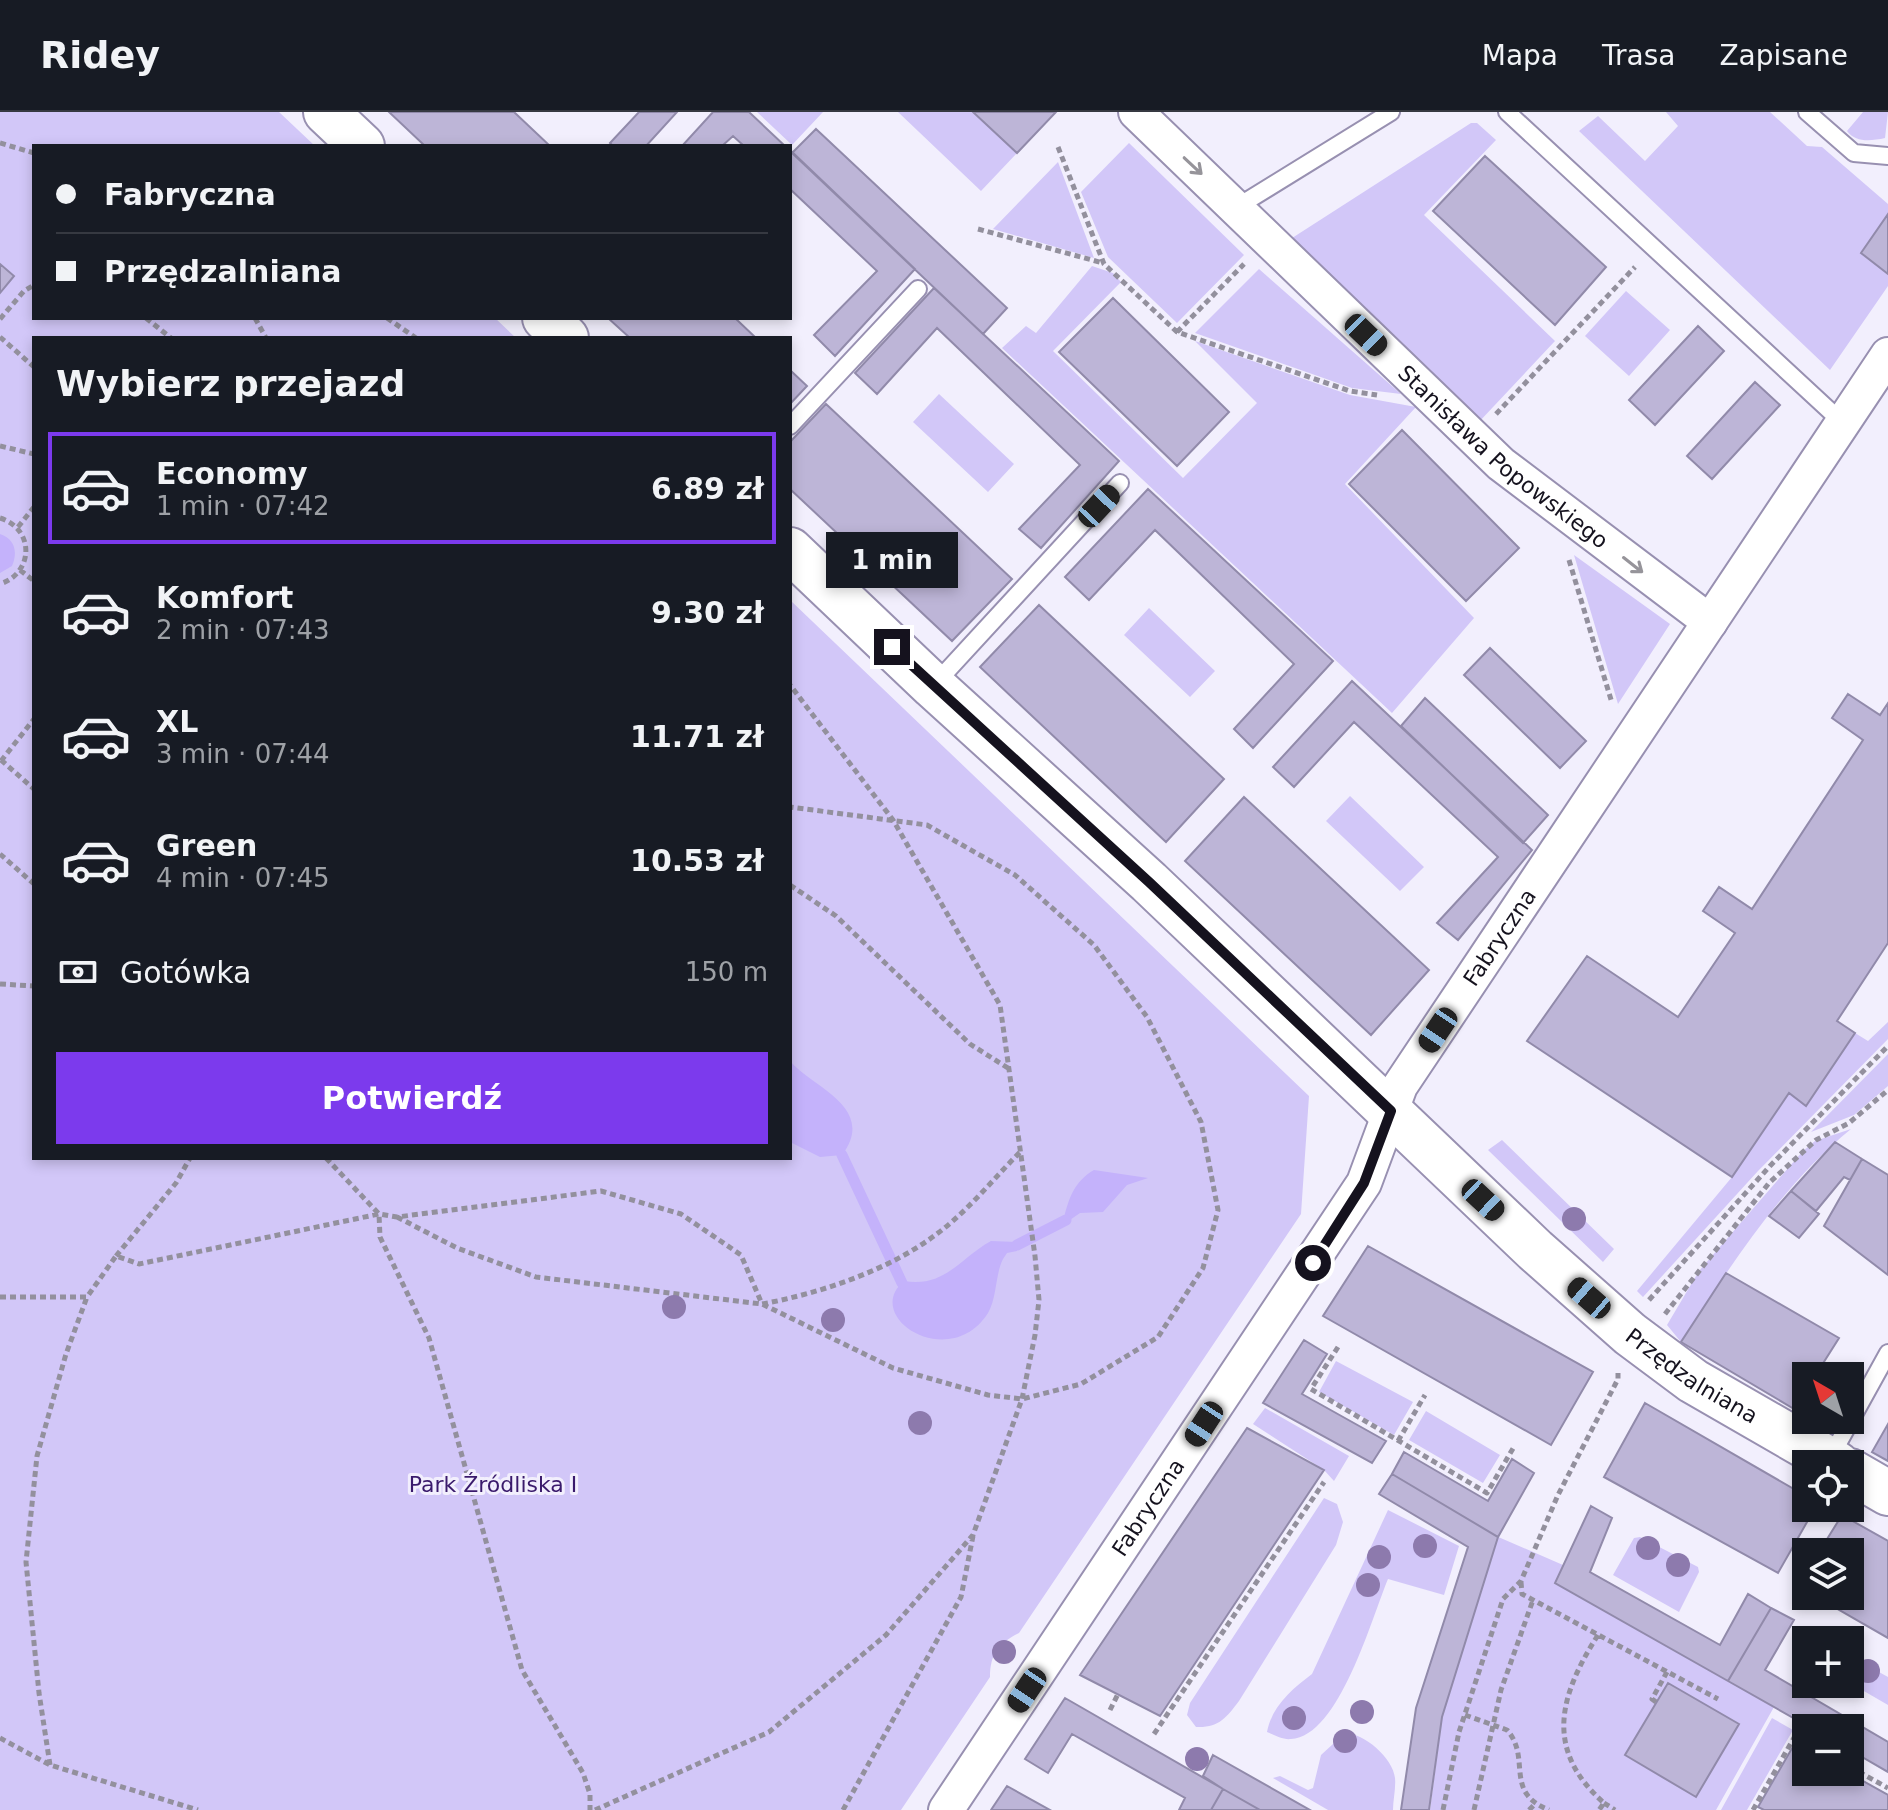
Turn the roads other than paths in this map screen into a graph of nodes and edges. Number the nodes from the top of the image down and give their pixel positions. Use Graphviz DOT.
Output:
graph roads {
  1 [pos="326,112"];
  2 [pos="1136,112"];
  3 [pos="1391,112"];
  4 [pos="1507,112"];
  5 [pos="1807,112"];
  6 [pos="360,144"];
  7 [pos="1888,156"];
  8 [pos="1237,207"];
  9 [pos="918,289"];
  10 [pos="547,320"];
  11 [pos="564,336"];
  12 [pos="1888,355"];
  13 [pos="1843,423"];
  14 [pos="792,424"];
  15 [pos="1120,483"];
  16 [pos="792,552"];
  17 [pos="1710,622"];
  18 [pos="933,686"];
  19 [pos="1391,1111"];
  20 [pos="1888,1353"];
  21 [pos="1813,1450"];
  22 [pos="1846,1450"];
  23 [pos="1864,1479"];
  24 [pos="1888,1493"];
  25 [pos="946,1810"];
  1 -- 6 [label="street"];
  2 -- 8 [label="street, Stanisława Popowskiego, one-way"];
  3 -- 8 [label="lane"];
  4 -- 13 [label="lane"];
  5 -- 7 [label="lane"];
  8 -- 17 [label="street, Stanisława Popowskiego, one-way"];
  9 -- 14 [label="lane"];
  10 -- 11 [label="street"];
  12 -- 13 [label="street, Fabryczna"];
  13 -- 17 [label="street, Fabryczna"];
  15 -- 18 [label="lane"];
  16 -- 18 [label="street, Przędzalniana"];
  17 -- 19 [label="street, Fabryczna"];
  18 -- 19 [label="street, Przędzalniana"];
  19 -- 21 [label="street, Przędzalniana"];
  19 -- 25 [label="street, Fabryczna"];
  20 -- 22 [label="lane"];
  23 -- 24 [label="street, Przędzalniana"];
}
